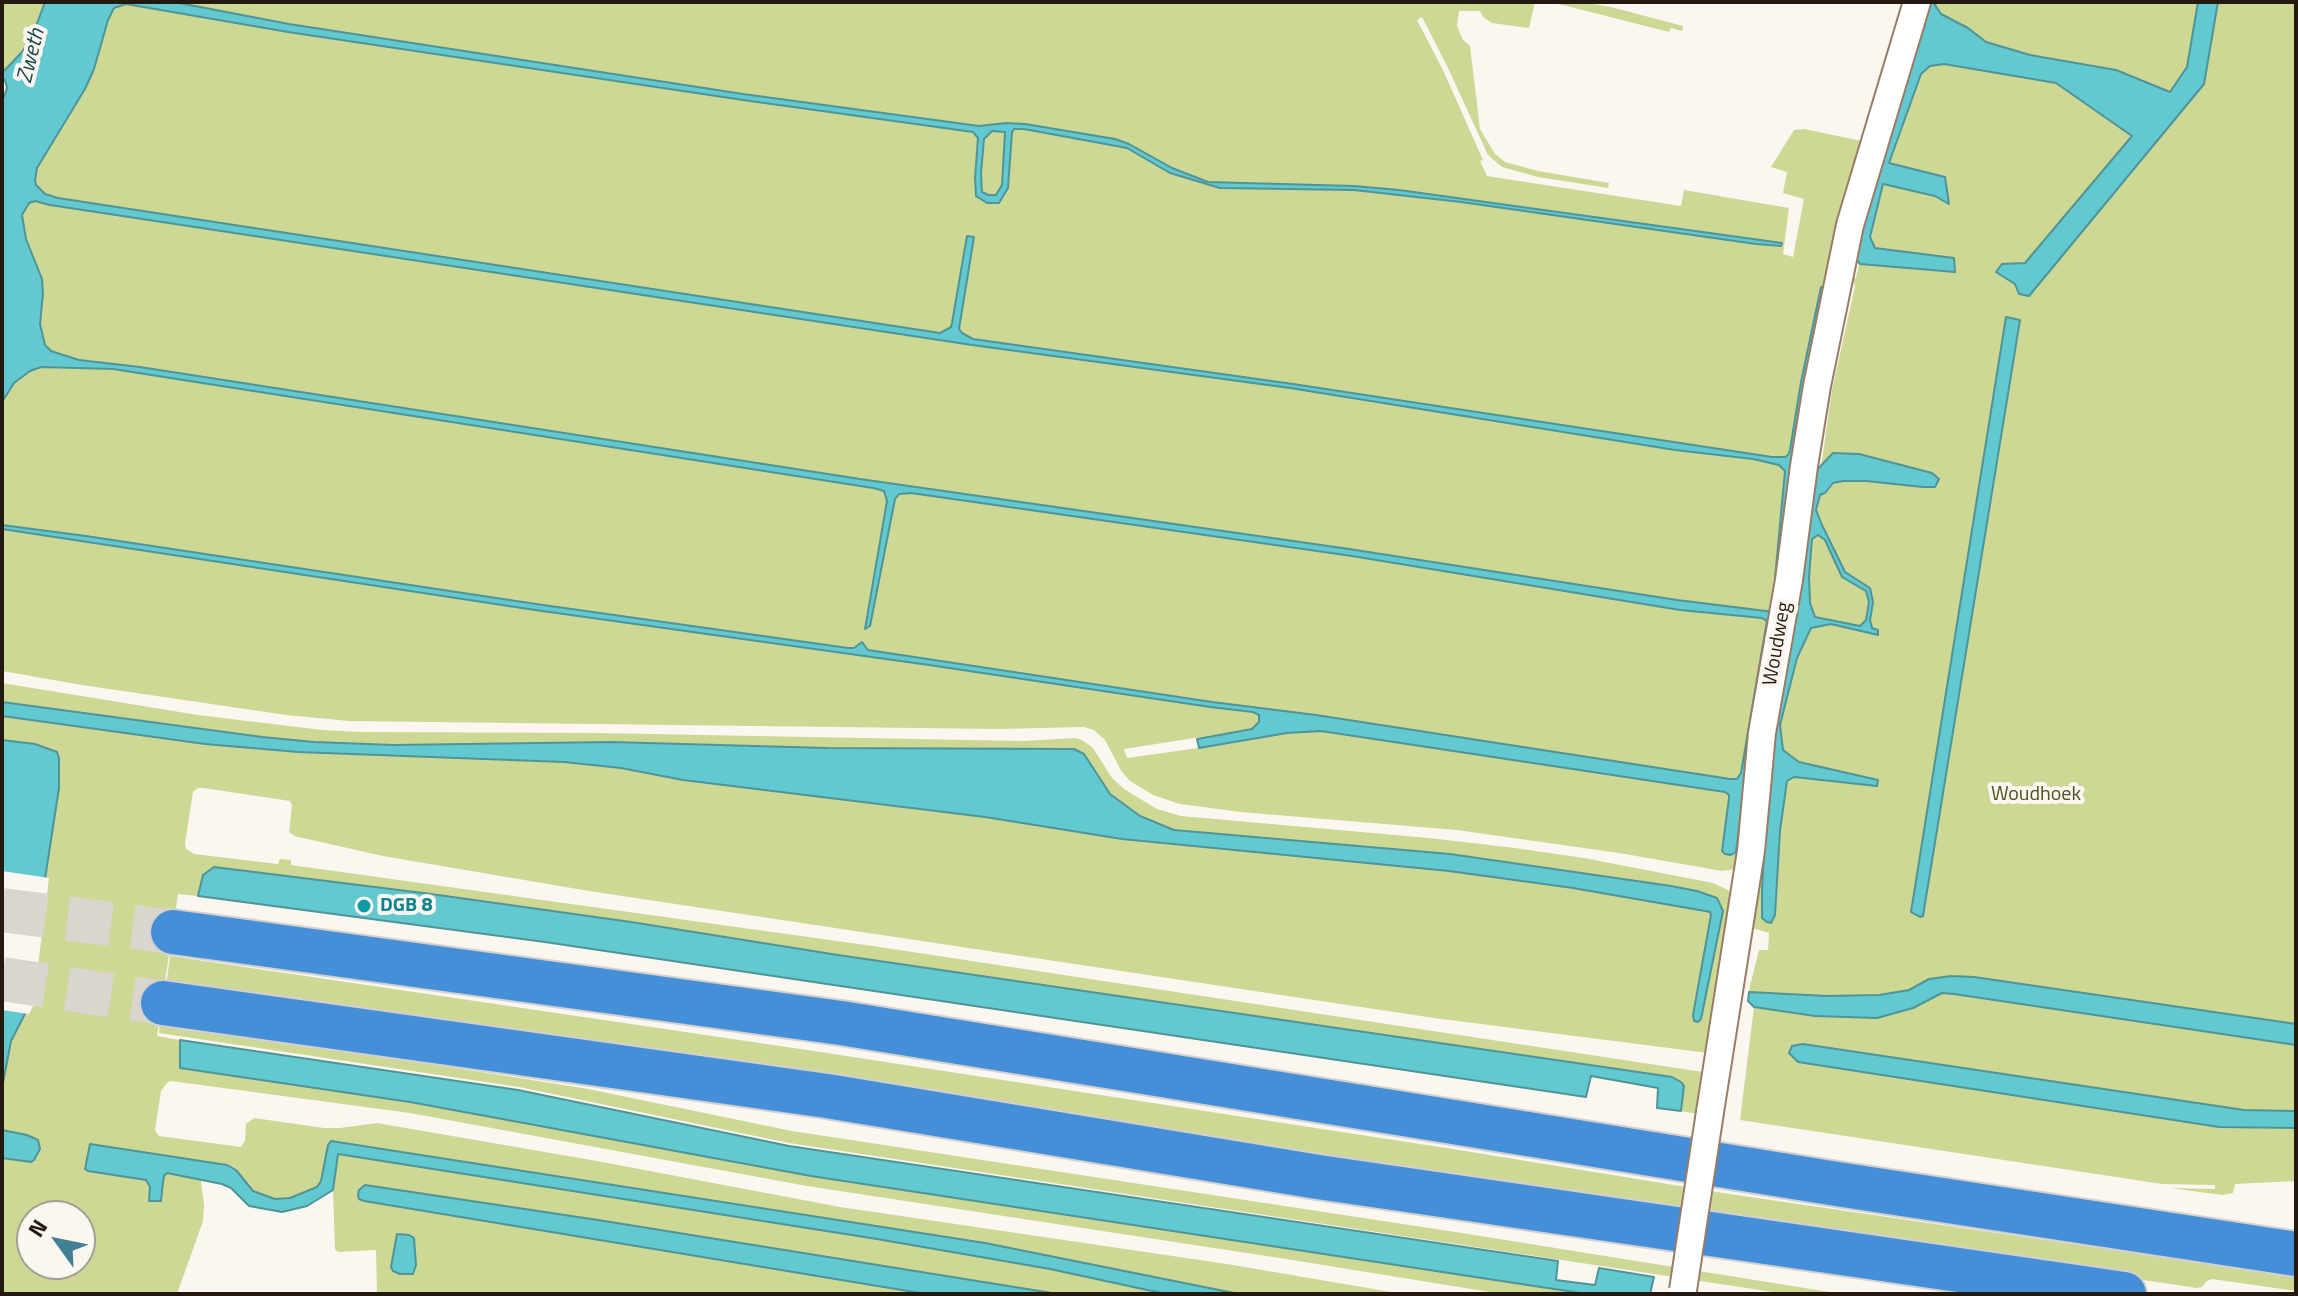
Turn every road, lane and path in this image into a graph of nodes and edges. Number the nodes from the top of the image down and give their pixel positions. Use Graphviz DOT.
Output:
graph roads {
  1 [pos="1917,2"];
  2 [pos="173,932"];
  3 [pos="163,1003"];
  4 [pos="1318,1177"];
  5 [pos="2296,1254"];
  6 [pos="1682,1292"];
  7 [pos="1947,1294"];
  8 [pos="2124,1294"];
  1 -- 6 [label="street, Woudweg, bridge"];
  2 -- 5 [label="highway"];
  3 -- 4 [label="highway"];
  4 -- 7 [label="highway"];
  4 -- 8 [label="highway"];
}
